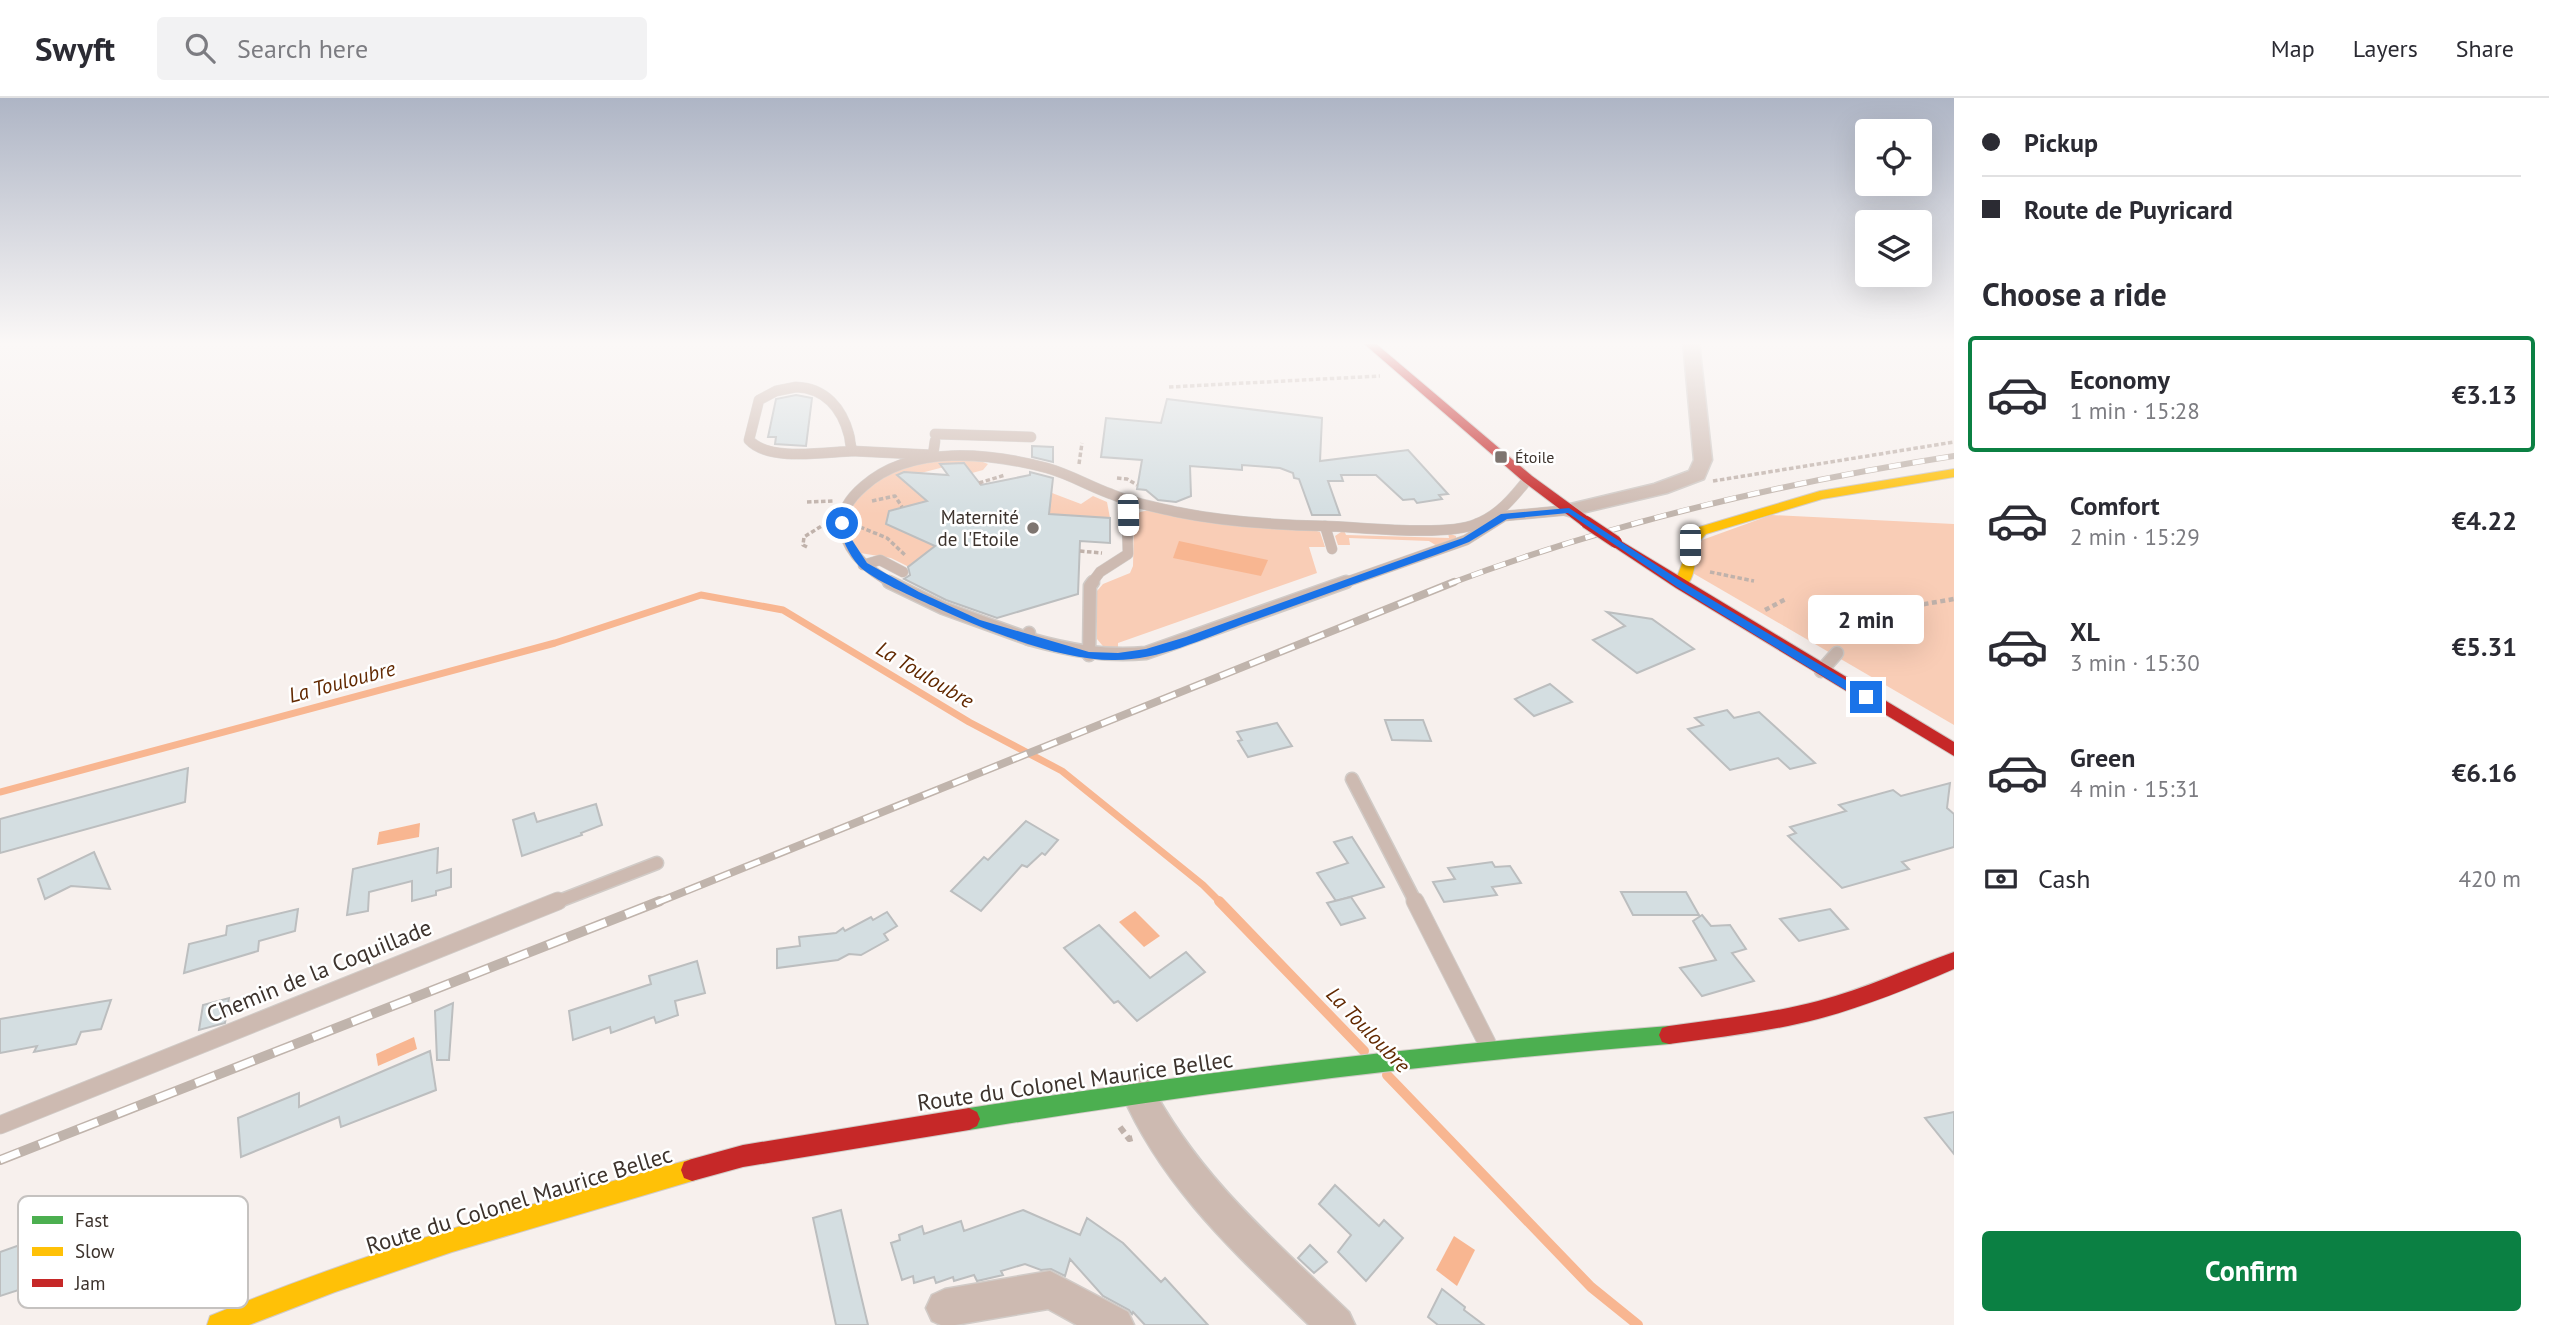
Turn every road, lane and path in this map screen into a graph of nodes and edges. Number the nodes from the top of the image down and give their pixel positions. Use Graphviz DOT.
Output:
graph roads {
  1 [pos="760,399"];
  2 [pos="830,399"];
  3 [pos="1432,399"];
  4 [pos="1697,399"];
  5 [pos="1031,437"];
  6 [pos="1954,442"];
  7 [pos="855,453"];
  8 [pos="933,455"];
  9 [pos="1954,473"];
  10 [pos="995,479"];
  11 [pos="1528,479"];
  12 [pos="1685,481"];
  13 [pos="979,483"];
  14 [pos="807,502"];
  15 [pos="849,502"];
  16 [pos="1132,502"];
  17 [pos="902,507"];
  18 [pos="1569,510"];
  19 [pos="842,519"];
  20 [pos="1325,526"];
  21 [pos="807,547"];
  22 [pos="1332,549"];
  23 [pos="863,565"];
  24 [pos="900,569"];
  25 [pos="1684,577"];
  26 [pos="1754,581"];
  27 [pos="1954,598"];
  28 [pos="1786,599"];
  29 [pos="1890,610"];
  30 [pos="1761,613"];
  31 [pos="997,618"];
  32 [pos="1003,631"];
  33 [pos="1029,636"];
  34 [pos="1837,653"];
  35 [pos="1089,655"];
  36 [pos="1821,671"];
  37 [pos="1954,750"];
  38 [pos="1352,779"];
  39 [pos="657,863"];
  40 [pos="1954,960"];
  41 [pos="1491,1049"];
  42 [pos="1137,1092"];
  43 [pos="1113,1118"];
  44 [pos="0,1125"];
  45 [pos="1129,1139"];
  46 [pos="945,1308"];
  47 [pos="1330,1323"];
  48 [pos="219,1325"];
  49 [pos="1115,1325"];
  1 -- 7 [label="lane"];
  2 -- 7 [label="lane"];
  3 -- 11 [label="main road"];
  4 -- 12 [label="street"];
  5 -- 8 [label="lane"];
  6 -- 12 [label="path"];
  7 -- 8 [label="lane"];
  8 -- 15 [label="lane"];
  8 -- 16 [label="lane"];
  9 -- 25 [label="main road"];
  10 -- 13 [label="path"];
  11 -- 18 [label="main road"];
  11 -- 20 [label="lane"];
  12 -- 18 [label="street"];
  14 -- 15 [label="path"];
  15 -- 19 [label="lane"];
  16 -- 20 [label="lane"];
  16 -- 35 [label="lane"];
  17 -- 19 [label="path"];
  18 -- 25 [label="main road, bridge"];
  18 -- 35 [label="lane"];
  19 -- 21 [label="path"];
  19 -- 23 [label="lane"];
  19 -- 24 [label="path"];
  20 -- 22 [label="lane"];
  23 -- 24 [label="lane"];
  23 -- 32 [label="lane"];
  25 -- 26 [label="path"];
  25 -- 36 [label="main road"];
  27 -- 29 [label="path"];
  28 -- 30 [label="path"];
  31 -- 32 [label="lane"];
  32 -- 33 [label="lane"];
  33 -- 35 [label="lane"];
  34 -- 36 [label="lane"];
  36 -- 37 [label="main road"];
  38 -- 41 [label="lane"];
  39 -- 44 [label="lane, Chemin de la Coquillade"];
  40 -- 41 [label="main road, Route du Colonel Maurice Bellec"];
  41 -- 42 [label="main road, Route du Colonel Maurice Bellec"];
  42 -- 47 [label="street"];
  42 -- 48 [label="main road, Route du Colonel Maurice Bellec"];
  43 -- 45 [label="path"];
  46 -- 49 [label="street"];
}
